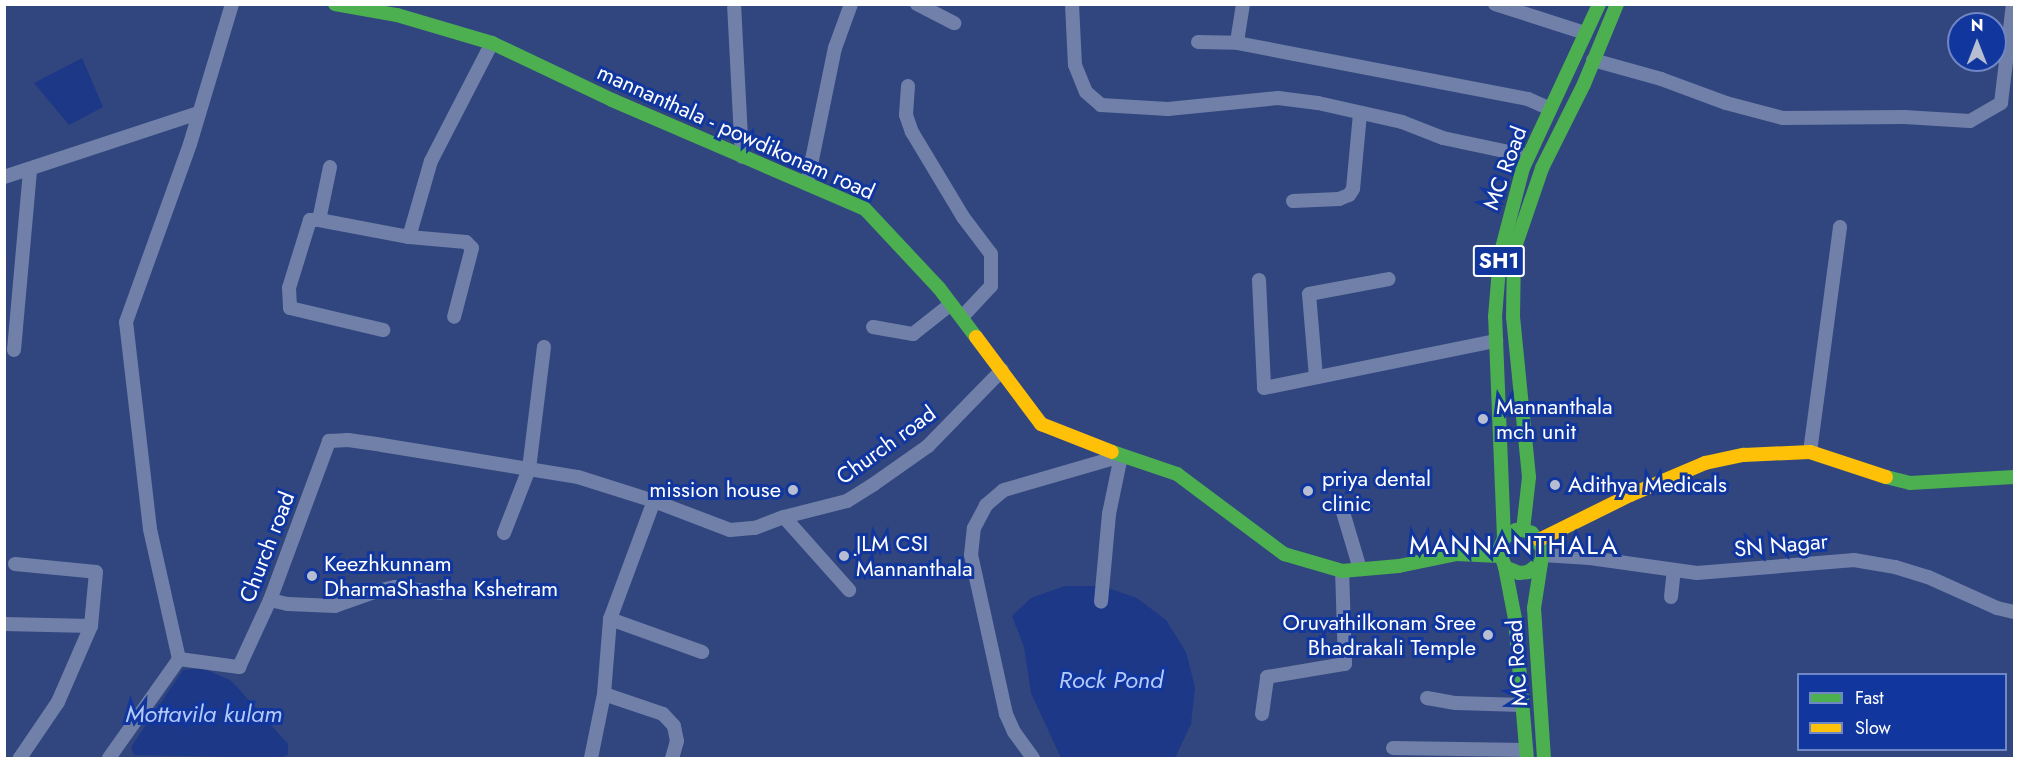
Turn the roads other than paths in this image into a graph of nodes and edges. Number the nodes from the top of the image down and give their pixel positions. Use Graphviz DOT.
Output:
graph roads {
  1 [pos="232,4"];
  2 [pos="335,4"];
  3 [pos="734,4"];
  4 [pos="851,4"];
  5 [pos="917,4"];
  6 [pos="1071,4"];
  7 [pos="1243,4"];
  8 [pos="1495,4"];
  9 [pos="1599,4"];
  10 [pos="1617,4"];
  11 [pos="2013,4"];
  12 [pos="954,23"];
  13 [pos="1585,33"];
  14 [pos="1198,42"];
  15 [pos="492,43"];
  16 [pos="1237,43"];
  17 [pos="1593,60"];
  18 [pos="908,86"];
  19 [pos="1550,109"];
  20 [pos="199,114"];
  21 [pos="1360,114"];
  22 [pos="1528,156"];
  23 [pos="742,157"];
  24 [pos="330,167"];
  25 [pos="30,169"];
  26 [pos="4,177"];
  27 [pos="807,184"];
  28 [pos="1293,201"];
  29 [pos="319,220"];
  30 [pos="1840,227"];
  31 [pos="409,237"];
  32 [pos="1389,279"];
  33 [pos="1259,280"];
  34 [pos="951,304"];
  35 [pos="454,317"];
  36 [pos="962,317"];
  37 [pos="873,327"];
  38 [pos="383,330"];
  39 [pos="1496,341"];
  40 [pos="544,347"];
  41 [pos="14,350"];
  42 [pos="1002,370"];
  43 [pos="1316,377"];
  44 [pos="1810,452"];
  45 [pos="1121,456"];
  46 [pos="529,469"];
  47 [pos="2014,477"];
  48 [pos="654,501"];
  49 [pos="1340,502"];
  50 [pos="784,517"];
  51 [pos="1523,530"];
  52 [pos="504,533"];
  53 [pos="1504,538"];
  54 [pos="1539,540"];
  55 [pos="1541,560"];
  56 [pos="1503,561"];
  57 [pos="15,564"];
  58 [pos="1360,569"];
  59 [pos="1674,570"];
  60 [pos="1342,571"];
  61 [pos="849,590"];
  62 [pos="441,593"];
  63 [pos="1671,597"];
  64 [pos="270,600"];
  65 [pos="1101,602"];
  66 [pos="2014,612"];
  67 [pos="609,619"];
  68 [pos="4,624"];
  69 [pos="91,626"];
  70 [pos="702,652"];
  71 [pos="179,659"];
  72 [pos="604,694"];
  73 [pos="1427,698"];
  74 [pos="1522,705"];
  75 [pos="1262,714"];
  76 [pos="1393,748"];
  77 [pos="1526,754"];
  78 [pos="20,759"];
  79 [pos="109,759"];
  80 [pos="591,759"];
  81 [pos="672,759"];
  82 [pos="1033,759"];
  83 [pos="1544,759"];
  1 -- 20 [label="street"];
  2 -- 15 [label="main road, mannanthala - powdikonam road"];
  3 -- 23 [label="street"];
  4 -- 27 [label="street"];
  5 -- 12 [label="street"];
  6 -- 21 [label="street"];
  7 -- 16 [label="street"];
  8 -- 13 [label="street"];
  9 -- 13 [label="main road, MC Road / SH1"];
  10 -- 17 [label="main road, MC Road / SH1"];
  11 -- 17 [label="street"];
  13 -- 19 [label="main road, MC Road / SH1"];
  14 -- 16 [label="street"];
  15 -- 23 [label="main road, mannanthala - powdikonam road"];
  15 -- 31 [label="street"];
  16 -- 19 [label="street"];
  17 -- 51 [label="main road, MC Road / SH1"];
  18 -- 36 [label="street"];
  19 -- 22 [label="main road, MC Road / SH1"];
  20 -- 25 [label="street"];
  20 -- 71 [label="street"];
  21 -- 22 [label="street"];
  21 -- 28 [label="street"];
  22 -- 39 [label="main road, MC Road / SH1"];
  23 -- 27 [label="main road, mannanthala - powdikonam road"];
  24 -- 29 [label="street"];
  25 -- 26 [label="street"];
  25 -- 41 [label="street"];
  27 -- 34 [label="main road, mannanthala - powdikonam road"];
  29 -- 31 [label="street"];
  29 -- 38 [label="street"];
  30 -- 44 [label="street"];
  31 -- 35 [label="street"];
  32 -- 43 [label="street"];
  33 -- 43 [label="street"];
  34 -- 36 [label="main road, mannanthala - powdikonam road"];
  34 -- 37 [label="street"];
  36 -- 42 [label="main road, mannanthala - powdikonam road"];
  39 -- 43 [label="street"];
  39 -- 53 [label="main road, MC Road / SH1"];
  40 -- 46 [label="street"];
  42 -- 45 [label="main road, mannanthala - powdikonam road"];
  42 -- 50 [label="street, Church road"];
  44 -- 47 [label="main road"];
  44 -- 54 [label="main road"];
  45 -- 60 [label="main road, mannanthala - powdikonam road"];
  45 -- 65 [label="street"];
  45 -- 82 [label="street"];
  46 -- 48 [label="street, Church road"];
  46 -- 52 [label="street"];
  46 -- 64 [label="street, Church road"];
  48 -- 50 [label="street, Church road"];
  48 -- 67 [label="street"];
  49 -- 58 [label="street"];
  50 -- 61 [label="street"];
  51 -- 53 [label="main road"];
  51 -- 54 [label="main road"];
  53 -- 56 [label="main road, SH1"];
  54 -- 55 [label="main road"];
  55 -- 56 [label="main road"];
  55 -- 59 [label="street, SN Nagar"];
  55 -- 83 [label="main road, MC Road"];
  56 -- 58 [label="main road, mannanthala - powdikonam road"];
  56 -- 74 [label="main road, MC Road / SH1"];
  57 -- 69 [label="street"];
  58 -- 60 [label="main road, mannanthala - powdikonam road"];
  59 -- 63 [label="street"];
  59 -- 66 [label="street, SN Nagar"];
  60 -- 75 [label="street"];
  62 -- 64 [label="street"];
  64 -- 71 [label="street, Church road"];
  67 -- 70 [label="street"];
  67 -- 72 [label="street"];
  68 -- 69 [label="street"];
  69 -- 78 [label="street"];
  71 -- 79 [label="street"];
  72 -- 80 [label="street"];
  72 -- 81 [label="street"];
  73 -- 74 [label="street"];
  74 -- 77 [label="main road, MC Road / SH1"];
  76 -- 77 [label="street"];
}
